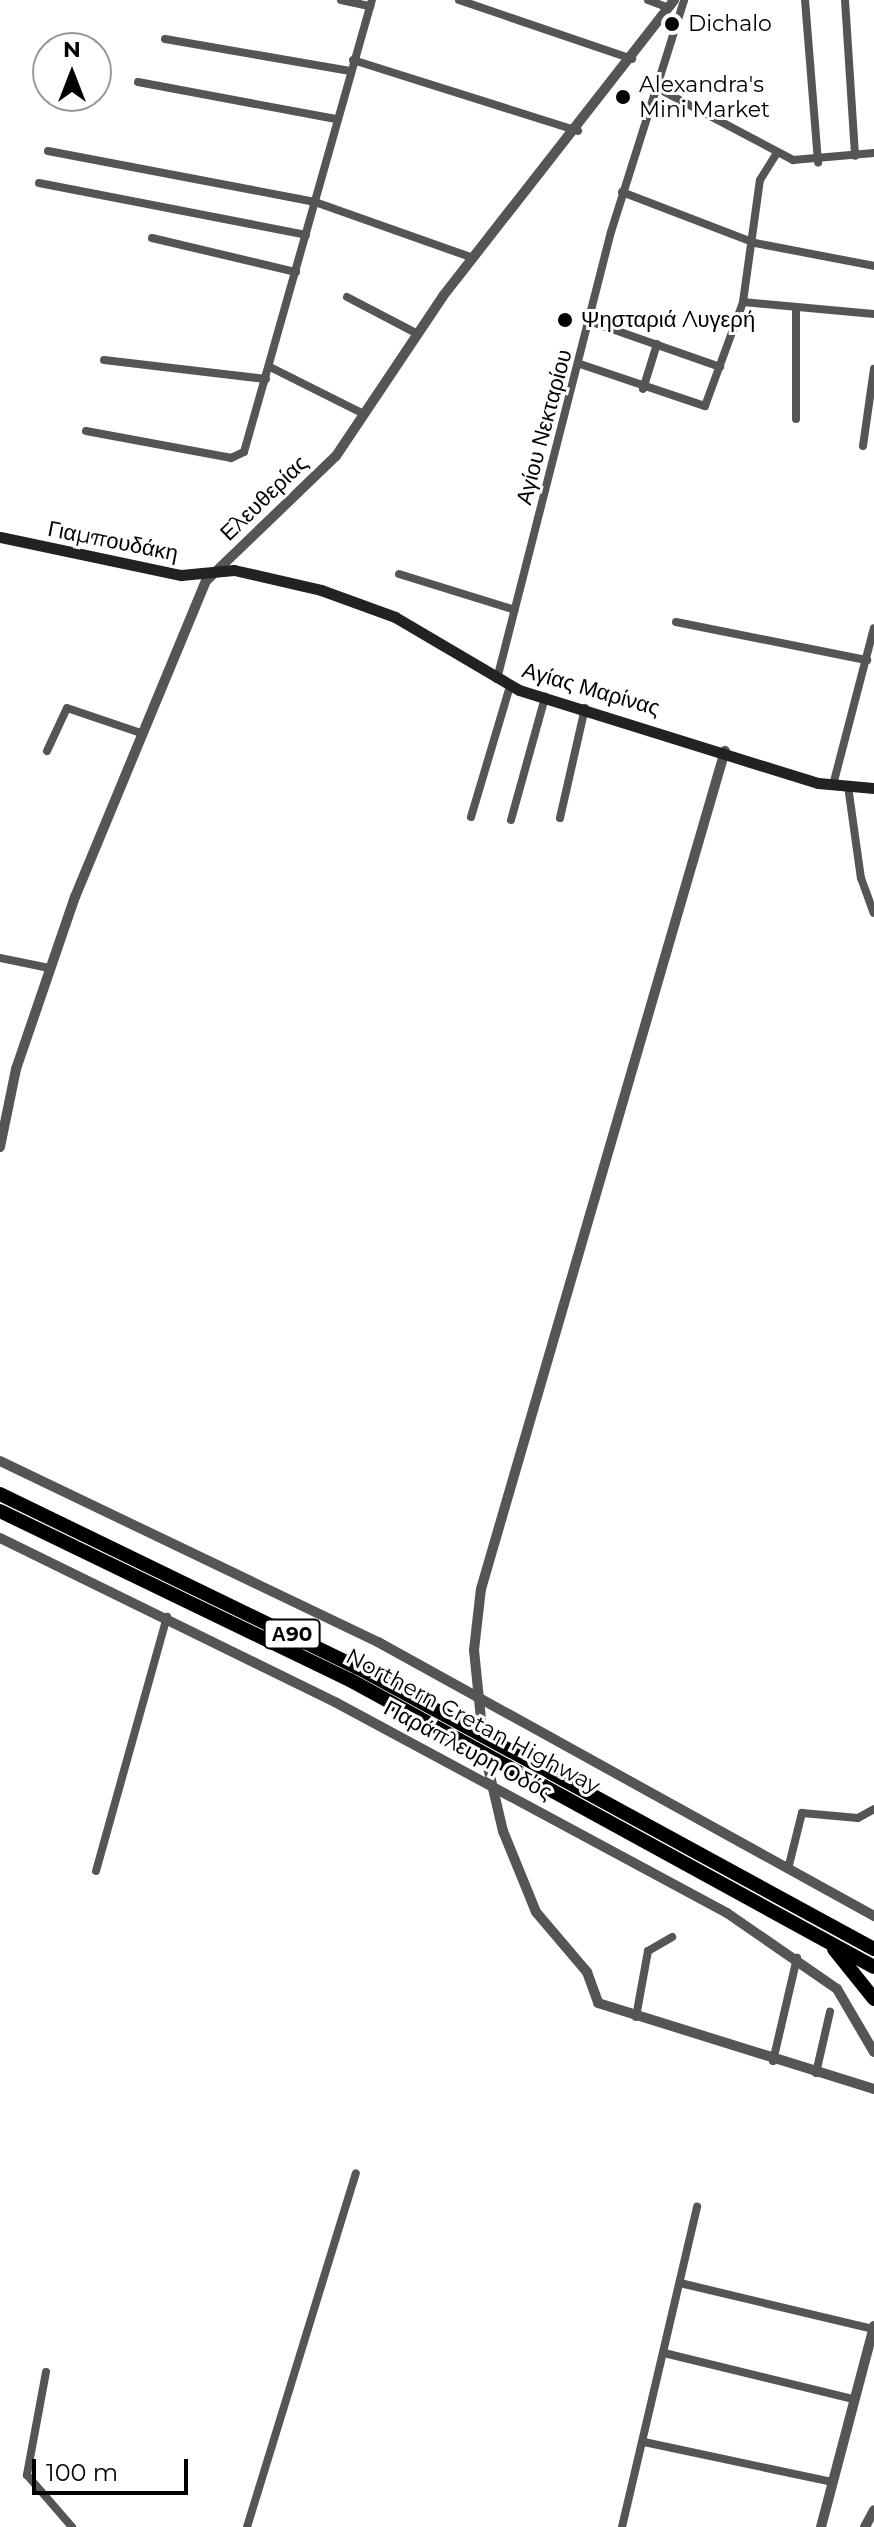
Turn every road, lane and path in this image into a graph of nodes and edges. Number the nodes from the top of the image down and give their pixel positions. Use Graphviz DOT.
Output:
graph roads {
  1 [pos="341,0"];
  2 [pos="459,0"];
  3 [pos="648,0"];
  4 [pos="684,0"];
  5 [pos="805,0"];
  6 [pos="845,0"];
  7 [pos="371,3"];
  8 [pos="671,4"];
  9 [pos="165,39"];
  10 [pos="632,59"];
  11 [pos="353,60"];
  12 [pos="350,71"];
  13 [pos="138,82"];
  14 [pos="659,89"];
  15 [pos="335,119"];
  16 [pos="578,131"];
  17 [pos="48,151"];
  18 [pos="777,153"];
  19 [pos="874,153"];
  20 [pos="855,156"];
  21 [pos="818,162"];
  22 [pos="39,183"];
  23 [pos="622,192"];
  24 [pos="315,202"];
  25 [pos="306,235"];
  26 [pos="152,238"];
  27 [pos="755,243"];
  28 [pos="473,258"];
  29 [pos="874,266"];
  30 [pos="296,272"];
  31 [pos="347,297"];
  32 [pos="743,302"];
  33 [pos="796,309"];
  34 [pos="874,314"];
  35 [pos="589,321"];
  36 [pos="416,333"];
  37 [pos="657,344"];
  38 [pos="104,360"];
  39 [pos="580,364"];
  40 [pos="270,367"];
  41 [pos="720,367"];
  42 [pos="874,369"];
  43 [pos="266,379"];
  44 [pos="643,389"];
  45 [pos="364,414"];
  46 [pos="796,419"];
  47 [pos="86,431"];
  48 [pos="863,446"];
  49 [pos="0,537"];
  50 [pos="218,570"];
  51 [pos="399,574"];
  52 [pos="515,610"];
  53 [pos="676,622"];
  54 [pos="874,628"];
  55 [pos="867,660"];
  56 [pos="497,680"];
  57 [pos="510,686"];
  58 [pos="545,697"];
  59 [pos="585,708"];
  60 [pos="141,733"];
  61 [pos="47,751"];
  62 [pos="725,751"];
  63 [pos="833,785"];
  64 [pos="848,786"];
  65 [pos="874,788"];
  66 [pos="471,817"];
  67 [pos="560,818"];
  68 [pos="511,820"];
  69 [pos="874,913"];
  70 [pos="0,958"];
  71 [pos="49,968"];
  72 [pos="1,1141"];
  73 [pos="0,1461"];
  74 [pos="0,1494"];
  75 [pos="0,1511"];
  76 [pos="0,1538"];
  77 [pos="168,1616"];
  78 [pos="478,1700"];
  79 [pos="481,1719"];
  80 [pos="487,1763"];
  81 [pos="490,1784"];
  82 [pos="874,1809"];
  83 [pos="788,1869"];
  84 [pos="96,1871"];
  85 [pos="874,1916"];
  86 [pos="672,1937"];
  87 [pos="826,1940"];
  88 [pos="874,1949"];
  89 [pos="797,1957"];
  90 [pos="874,1967"];
  91 [pos="874,1999"];
  92 [pos="830,2012"];
  93 [pos="636,2017"];
  94 [pos="874,2052"];
  95 [pos="773,2061"];
  96 [pos="816,2073"];
  97 [pos="874,2089"];
  98 [pos="356,2173"];
  99 [pos="697,2207"];
  100 [pos="680,2283"];
  101 [pos="874,2328"];
  102 [pos="664,2353"];
  103 [pos="46,2372"];
  104 [pos="853,2399"];
  105 [pos="644,2442"];
  106 [pos="832,2482"];
  107 [pos="874,2510"];
  108 [pos="72,2527"];
  109 [pos="247,2527"];
  110 [pos="622,2527"];
  111 [pos="821,2527"];
  112 [pos="865,2527"];
  1 -- 7 [label="street"];
  2 -- 10 [label="street"];
  3 -- 8 [label="street"];
  4 -- 14 [label="street, Αγίου Νεκταρίου"];
  5 -- 21 [label="street"];
  6 -- 20 [label="street"];
  7 -- 11 [label="street"];
  8 -- 10 [label="street, Ελευθερίας"];
  9 -- 12 [label="street"];
  10 -- 16 [label="street, Ελευθερίας"];
  11 -- 12 [label="street"];
  11 -- 16 [label="street"];
  12 -- 15 [label="street"];
  13 -- 15 [label="street"];
  14 -- 18 [label="street"];
  14 -- 23 [label="street, Αγίου Νεκταρίου"];
  15 -- 24 [label="street"];
  16 -- 28 [label="street, Ελευθερίας"];
  17 -- 24 [label="street"];
  18 -- 21 [label="street"];
  18 -- 27 [label="street"];
  19 -- 20 [label="street"];
  20 -- 21 [label="street"];
  22 -- 25 [label="street"];
  23 -- 27 [label="street"];
  23 -- 35 [label="street, Αγίου Νεκταρίου"];
  24 -- 25 [label="street"];
  24 -- 28 [label="street"];
  25 -- 30 [label="street"];
  26 -- 30 [label="street"];
  27 -- 29 [label="street"];
  27 -- 32 [label="street"];
  28 -- 36 [label="street, Ελευθερίας"];
  30 -- 40 [label="street"];
  31 -- 36 [label="street"];
  32 -- 33 [label="street"];
  32 -- 41 [label="street"];
  33 -- 34 [label="street"];
  33 -- 46 [label="street"];
  35 -- 37 [label="street"];
  35 -- 39 [label="street, Αγίου Νεκταρίου"];
  36 -- 45 [label="street, Ελευθερίας"];
  37 -- 41 [label="street"];
  37 -- 44 [label="street"];
  38 -- 43 [label="street"];
  39 -- 44 [label="street"];
  39 -- 52 [label="street, Αγίου Νεκταρίου"];
  40 -- 43 [label="street"];
  40 -- 45 [label="street"];
  41 -- 44 [label="street"];
  42 -- 48 [label="street"];
  43 -- 47 [label="street"];
  45 -- 50 [label="street, Ελευθερίας"];
  49 -- 50 [label="main road, Γιαμπουδάκη"];
  50 -- 56 [label="main road, Αγίας Μαρίνας"];
  50 -- 60 [label="street, Ελευθερίας"];
  51 -- 52 [label="street"];
  52 -- 56 [label="street, Αγίου Νεκταρίου"];
  53 -- 55 [label="street"];
  54 -- 55 [label="street"];
  55 -- 63 [label="street"];
  56 -- 57 [label="main road, Αγίας Μαρίνας"];
  57 -- 58 [label="main road, Αγίας Μαρίνας"];
  57 -- 66 [label="street"];
  58 -- 59 [label="main road, Αγίας Μαρίνας"];
  58 -- 68 [label="street"];
  59 -- 62 [label="main road, Αγίας Μαρίνας"];
  59 -- 67 [label="street"];
  60 -- 61 [label="street"];
  60 -- 71 [label="street, Ελευθερίας"];
  62 -- 63 [label="main road, Αγίας Μαρίνας"];
  62 -- 78 [label="street"];
  63 -- 64 [label="main road, Αγίας Μαρίνας"];
  64 -- 65 [label="main road, Αγίας Μαρίνας"];
  64 -- 69 [label="street"];
  70 -- 71 [label="street"];
  71 -- 72 [label="street, Ελευθερίας"];
  73 -- 78 [label="street"];
  74 -- 88 [label="highway, Northern Cretan Highway / Α90"];
  75 -- 87 [label="highway, Northern Cretan Highway / Α90"];
  76 -- 77 [label="street, Παράπλευρη Οδός"];
  77 -- 81 [label="street, Παράπλευρη Οδός"];
  77 -- 84 [label="street"];
  78 -- 79 [label="street"];
  78 -- 83 [label="street"];
  80 -- 81 [label="street"];
  81 -- 89 [label="street, Παράπλευρη Οδός"];
  81 -- 93 [label="street"];
  82 -- 83 [label="street"];
  83 -- 85 [label="street"];
  86 -- 93 [label="street"];
  87 -- 90 [label="highway, Northern Cretan Highway / Α90"];
  87 -- 91 [label="highway"];
  89 -- 94 [label="street, Παράπλευρη Οδός"];
  89 -- 95 [label="street"];
  92 -- 96 [label="street"];
  93 -- 95 [label="street"];
  95 -- 96 [label="street"];
  96 -- 97 [label="street"];
  98 -- 109 [label="street"];
  99 -- 100 [label="street"];
  100 -- 101 [label="street"];
  100 -- 102 [label="street"];
  101 -- 104 [label="street"];
  102 -- 104 [label="street"];
  102 -- 105 [label="street"];
  103 -- 108 [label="street"];
  104 -- 106 [label="street"];
  105 -- 106 [label="street"];
  105 -- 110 [label="street"];
  106 -- 111 [label="street"];
  107 -- 112 [label="street"];
}
